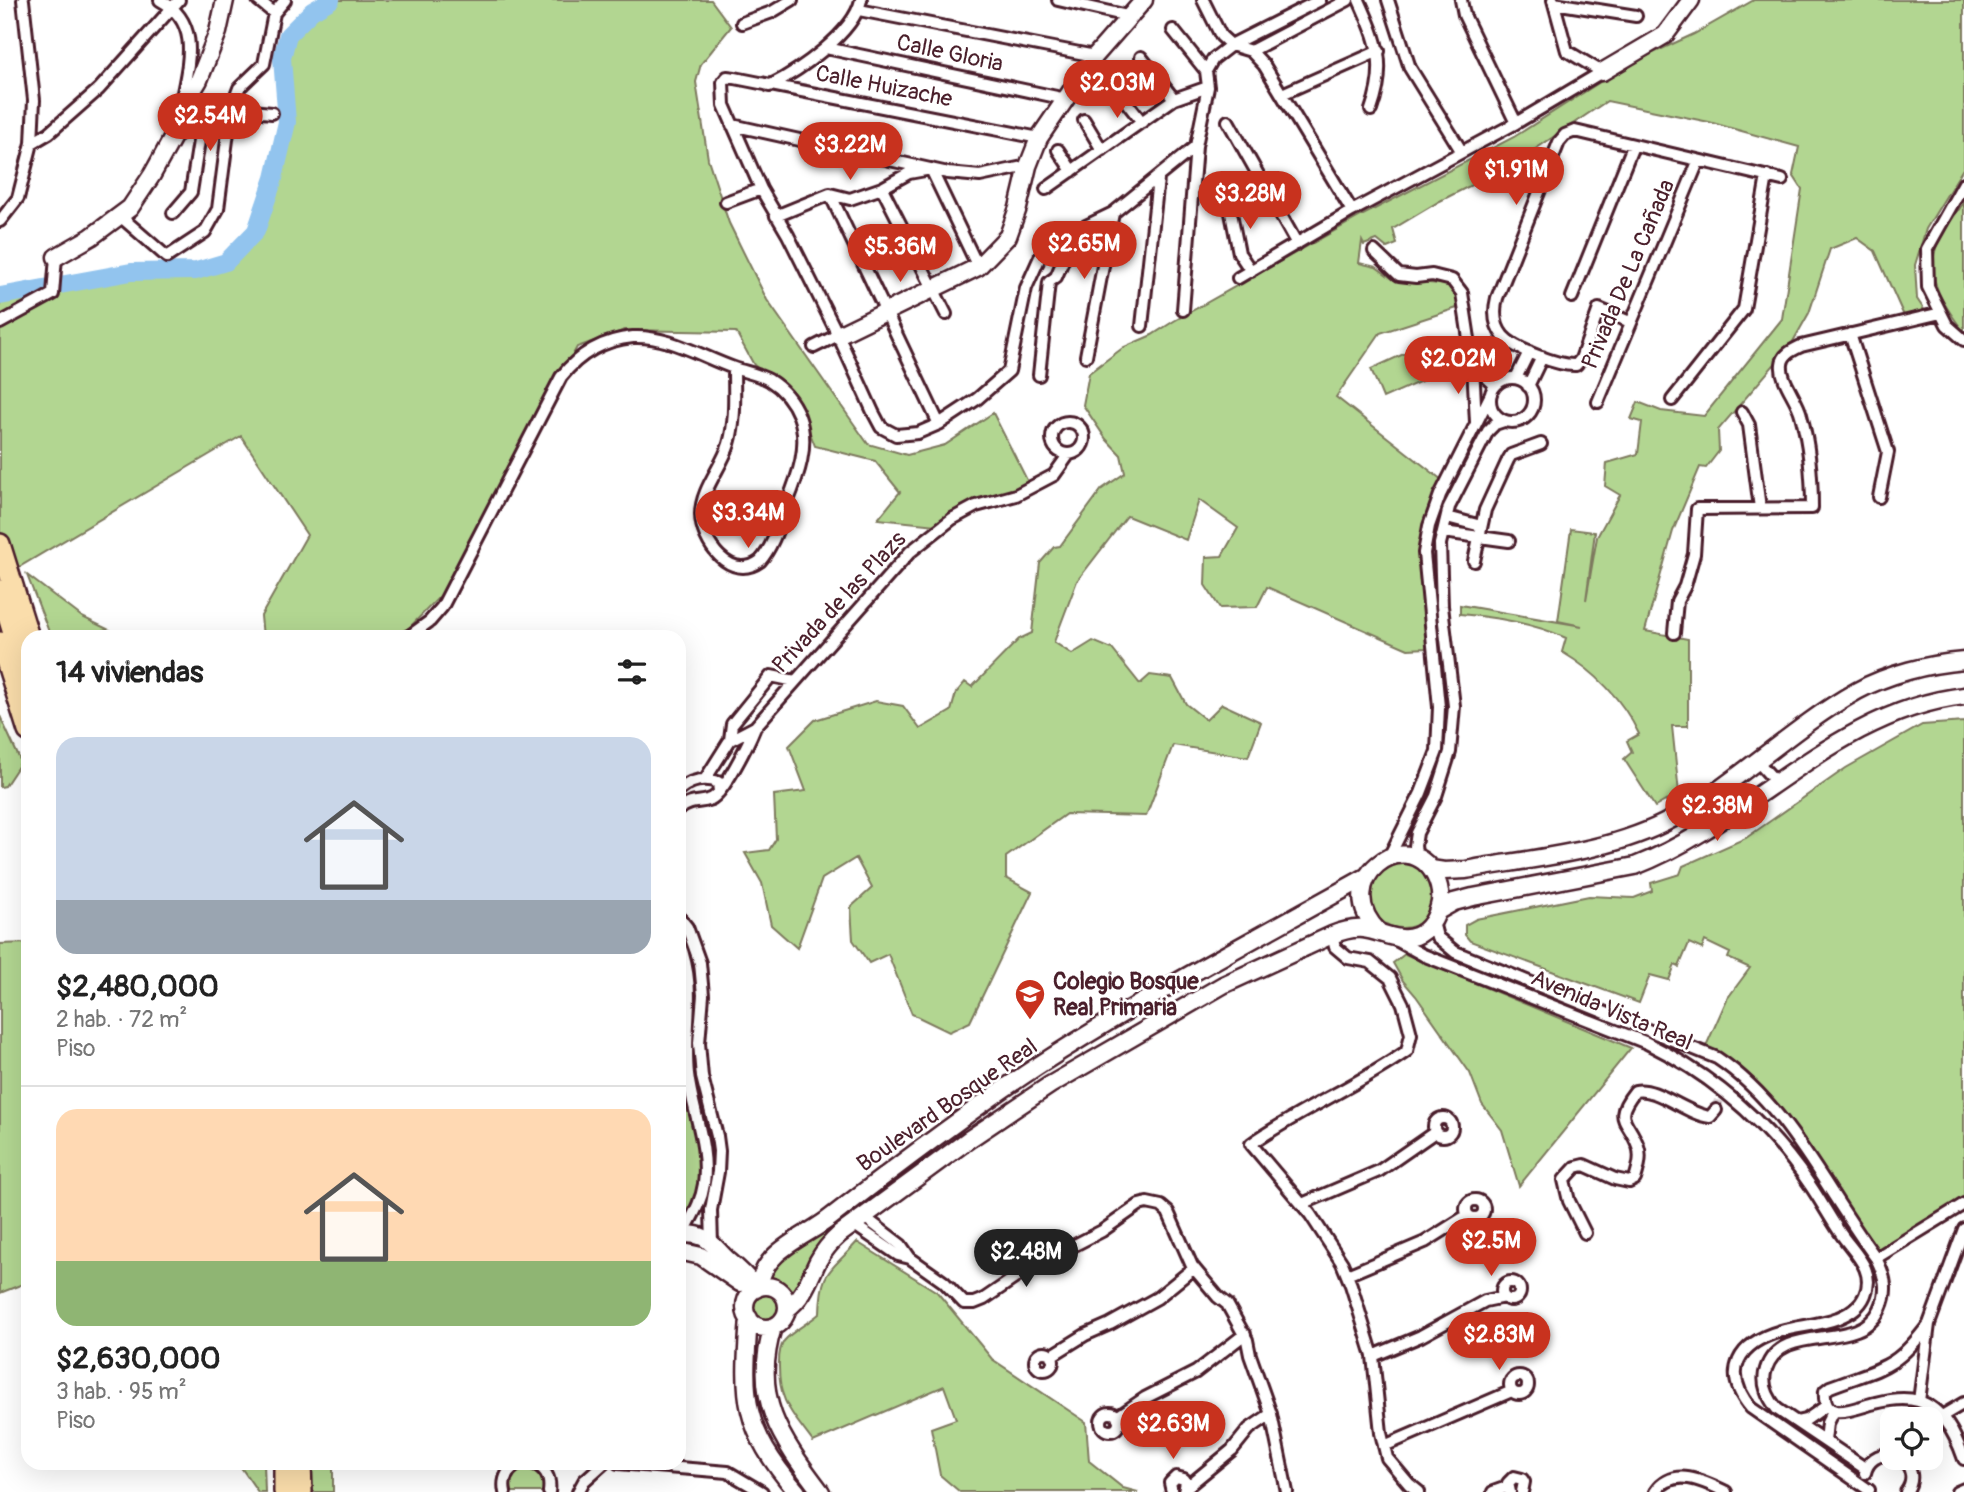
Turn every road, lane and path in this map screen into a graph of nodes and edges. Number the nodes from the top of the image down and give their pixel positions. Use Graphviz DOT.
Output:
graph roads {
  1 [pos="23,0"];
  2 [pos="160,0"];
  3 [pos="225,0"];
  4 [pos="258,0"];
  5 [pos="285,0"];
  6 [pos="792,0"];
  7 [pos="1058,0"];
  8 [pos="1144,0"];
  9 [pos="1203,0"];
  10 [pos="1320,0"];
  11 [pos="1348,0"];
  12 [pos="1359,0"];
  13 [pos="1388,0"];
  14 [pos="1461,0"];
  15 [pos="1691,0"];
  16 [pos="1553,1"];
  17 [pos="176,4"];
  18 [pos="860,5"];
  19 [pos="274,13"];
  20 [pos="1636,16"];
  21 [pos="1132,17"];
  22 [pos="742,23"];
  23 [pos="1173,30"];
  24 [pos="1231,45"];
  25 [pos="826,48"];
  26 [pos="1251,51"];
  27 [pos="1379,51"];
  28 [pos="1095,56"];
  29 [pos="1142,57"];
  30 [pos="1206,71"];
  31 [pos="1602,72"];
  32 [pos="1109,80"];
  33 [pos="769,86"];
  34 [pos="1208,86"];
  35 [pos="1282,94"];
  36 [pos="1066,99"];
  37 [pos="1174,99"];
  38 [pos="230,109"];
  39 [pos="1371,110"];
  40 [pos="179,113"];
  41 [pos="272,113"];
  42 [pos="1084,120"];
  43 [pos="1228,121"];
  44 [pos="1142,122"];
  45 [pos="1516,123"];
  46 [pos="196,125"];
  47 [pos="732,125"];
  48 [pos="173,136"];
  49 [pos="1039,138"];
  50 [pos="32,143"];
  51 [pos="1196,146"];
  52 [pos="1633,146"];
  53 [pos="1058,150"];
  54 [pos="1102,150"];
  55 [pos="1462,152"];
  56 [pos="1698,162"];
  57 [pos="1028,166"];
  58 [pos="931,169"];
  59 [pos="1072,171"];
  60 [pos="1767,176"];
  61 [pos="1158,179"];
  62 [pos="1782,180"];
  63 [pos="1964,183"];
  64 [pos="882,188"];
  65 [pos="761,189"];
  66 [pos="1046,189"];
  67 [pos="830,194"];
  68 [pos="1228,198"];
  69 [pos="726,202"];
  70 [pos="1352,211"];
  71 [pos="173,213"];
  72 [pos="1113,213"];
  73 [pos="120,216"];
  74 [pos="776,216"];
  75 [pos="0,221"];
  76 [pos="1071,242"];
  77 [pos="1297,244"];
  78 [pos="1374,251"];
  79 [pos="56,257"];
  80 [pos="978,267"];
  81 [pos="1251,271"];
  82 [pos="1238,278"];
  83 [pos="933,288"];
  84 [pos="1572,297"];
  85 [pos="1182,310"];
  86 [pos="886,312"];
  87 [pos="1941,313"];
  88 [pos="946,314"];
  89 [pos="1630,322"];
  90 [pos="0,323"];
  91 [pos="1142,326"];
  92 [pos="1850,334"];
  93 [pos="838,335"];
  94 [pos="1964,340"];
  95 [pos="814,348"];
  96 [pos="1529,352"];
  97 [pos="1086,356"];
  98 [pos="1542,357"];
  99 [pos="1473,365"];
  100 [pos="734,368"];
  101 [pos="1039,375"];
  102 [pos="1516,379"];
  103 [pos="1528,386"];
  104 [pos="1493,389"];
  105 [pos="1672,400"];
  106 [pos="1598,402"];
  107 [pos="1742,412"];
  108 [pos="1504,421"];
  109 [pos="939,424"];
  110 [pos="1476,426"];
  111 [pos="1541,444"];
  112 [pos="1069,454"];
  113 [pos="1879,498"];
  114 [pos="1760,508"];
  115 [pos="1447,517"];
  116 [pos="1443,532"];
  117 [pos="1480,532"];
  118 [pos="1509,541"];
  119 [pos="0,544"];
  120 [pos="1474,561"];
  121 [pos="0,590"];
  122 [pos="27,630"];
  123 [pos="418,630"];
  124 [pos="1674,634"];
  125 [pos="0,642"];
  126 [pos="21,660"];
  127 [pos="1964,661"];
  128 [pos="795,681"];
  129 [pos="1964,696"];
  130 [pos="21,709"];
  131 [pos="755,727"];
  132 [pos="730,740"];
  133 [pos="747,747"];
  134 [pos="1756,761"];
  135 [pos="706,778"];
  136 [pos="1776,782"];
  137 [pos="686,785"];
  138 [pos="719,792"];
  139 [pos="686,804"];
  140 [pos="1389,857"];
  141 [pos="1417,858"];
  142 [pos="1431,869"];
  143 [pos="1366,877"];
  144 [pos="1436,917"];
  145 [pos="686,926"];
  146 [pos="1384,934"];
  147 [pos="1332,935"];
  148 [pos="686,960"];
  149 [pos="686,1041"];
  150 [pos="686,1041"];
  151 [pos="992,1097"];
  152 [pos="1719,1104"];
  153 [pos="1005,1114"];
  154 [pos="1435,1132"];
  155 [pos="1797,1142"];
  156 [pos="1784,1150"];
  157 [pos="1821,1177"];
  158 [pos="1810,1184"];
  159 [pos="1301,1204"];
  160 [pos="1964,1204"];
  161 [pos="1468,1215"];
  162 [pos="858,1220"];
  163 [pos="1964,1229"];
  164 [pos="686,1233"];
  165 [pos="1585,1233"];
  166 [pos="686,1241"];
  167 [pos="712,1242"];
  168 [pos="686,1246"];
  169 [pos="701,1256"];
  170 [pos="1876,1258"];
  171 [pos="1194,1268"];
  172 [pos="1347,1275"];
  173 [pos="754,1291"];
  174 [pos="1504,1297"];
  175 [pos="787,1309"];
  176 [pos="748,1318"];
  177 [pos="1809,1324"];
  178 [pos="1929,1324"];
  179 [pos="773,1326"];
  180 [pos="1245,1334"];
  181 [pos="1817,1338"];
  182 [pos="1051,1356"];
  183 [pos="1373,1356"];
  184 [pos="1512,1391"];
  185 [pos="1919,1401"];
  186 [pos="1964,1403"];
  187 [pos="1928,1407"];
  188 [pos="1830,1408"];
  189 [pos="1271,1414"];
  190 [pos="1943,1415"];
  191 [pos="1117,1417"];
  192 [pos="1943,1417"];
  193 [pos="1797,1422"];
  194 [pos="1825,1441"];
  195 [pos="1384,1446"];
  196 [pos="1880,1456"];
  197 [pos="1964,1458"];
  198 [pos="686,1469"];
  199 [pos="1866,1469"];
  200 [pos="284,1470"];
  201 [pos="301,1470"];
  202 [pos="511,1470"];
  203 [pos="544,1470"];
  204 [pos="596,1470"];
  205 [pos="1910,1470"];
  206 [pos="1863,1488"];
  207 [pos="1186,1489"];
  208 [pos="1964,1489"];
  209 [pos="1509,1490"];
  210 [pos="284,1492"];
  211 [pos="302,1492"];
  212 [pos="505,1492"];
  213 [pos="549,1492"];
  214 [pos="578,1492"];
  215 [pos="762,1492"];
  216 [pos="797,1492"];
  217 [pos="821,1492"];
  218 [pos="1172,1492"];
  219 [pos="1287,1492"];
  220 [pos="1419,1492"];
  221 [pos="1493,1492"];
  222 [pos="1522,1492"];
  223 [pos="1655,1492"];
  224 [pos="1726,1492"];
  225 [pos="1848,1492"];
  226 [pos="1906,1492"];
  227 [pos="1957,1492"];
  1 -- 50 [label="street"];
  2 -- 17 [label="street"];
  3 -- 40 [label="street"];
  4 -- 19 [label="street"];
  5 -- 19 [label="street"];
  6 -- 22 [label="street"];
  7 -- 21 [label="street"];
  8 -- 21 [label="street"];
  9 -- 24 [label="street"];
  10 -- 24 [label="street"];
  11 -- 26 [label="street"];
  12 -- 27 [label="street"];
  13 -- 55 [label="street"];
  14 -- 45 [label="street"];
  15 -- 31 [label="street"];
  16 -- 20 [label="street"];
  16 -- 31 [label="street"];
  17 -- 40 [label="street"];
  17 -- 50 [label="street"];
  18 -- 25 [label="street"];
  18 -- 28 [label="street"];
  19 -- 38 [label="street"];
  21 -- 28 [label="street"];
  23 -- 30 [label="street"];
  24 -- 26 [label="street"];
  24 -- 30 [label="street"];
  25 -- 33 [label="street"];
  25 -- 36 [label="street, Calle Gloria"];
  26 -- 35 [label="street"];
  27 -- 35 [label="street"];
  27 -- 39 [label="street"];
  28 -- 36 [label="street"];
  29 -- 37 [label="street"];
  30 -- 34 [label="street"];
  31 -- 45 [label="street"];
  32 -- 44 [label="street"];
  33 -- 47 [label="street, Calle Huizache"];
  33 -- 49 [label="street, Calle Huizache"];
  34 -- 37 [label="street"];
  34 -- 51 [label="street"];
  35 -- 70 [label="street"];
  36 -- 49 [label="street"];
  37 -- 44 [label="street"];
  38 -- 41 [label="street"];
  38 -- 46 [label="street"];
  38 -- 73 [label="street"];
  40 -- 48 [label="street"];
  42 -- 54 [label="street"];
  43 -- 77 [label="street"];
  44 -- 54 [label="street"];
  45 -- 55 [label="street"];
  46 -- 48 [label="street"];
  46 -- 71 [label="street"];
  47 -- 58 [label="street"];
  47 -- 65 [label="street"];
  48 -- 73 [label="street"];
  49 -- 57 [label="street"];
  50 -- 75 [label="street"];
  51 -- 61 [label="street"];
  51 -- 85 [label="street"];
  52 -- 56 [label="street, Privada De La Cañada"];
  52 -- 84 [label="street"];
  52 -- 96 [label="street, Privada De La Cañada"];
  53 -- 59 [label="street"];
  54 -- 59 [label="street"];
  55 -- 70 [label="street"];
  56 -- 60 [label="street, Privada De La Cañada"];
  56 -- 89 [label="street, Privada De La Cañada"];
  57 -- 58 [label="street"];
  57 -- 80 [label="street"];
  58 -- 64 [label="street"];
  58 -- 80 [label="street"];
  59 -- 66 [label="street"];
  60 -- 62 [label="street, Privada De La Cañada"];
  60 -- 105 [label="street"];
  61 -- 72 [label="street"];
  61 -- 91 [label="street"];
  63 -- 87 [label="street"];
  64 -- 67 [label="street"];
  64 -- 83 [label="street"];
  65 -- 69 [label="street"];
  65 -- 74 [label="street"];
  67 -- 74 [label="street"];
  67 -- 86 [label="street"];
  68 -- 81 [label="street"];
  70 -- 77 [label="street"];
  72 -- 76 [label="street"];
  72 -- 97 [label="street"];
  73 -- 79 [label="street"];
  74 -- 93 [label="street"];
  76 -- 101 [label="street"];
  76 -- 109 [label="street"];
  77 -- 81 [label="street"];
  78 -- 99 [label="street"];
  79 -- 90 [label="street"];
  80 -- 83 [label="street"];
  81 -- 82 [label="street"];
  83 -- 86 [label="street"];
  83 -- 88 [label="street"];
  86 -- 93 [label="street"];
  86 -- 109 [label="street"];
  87 -- 92 [label="street"];
  87 -- 94 [label="street"];
  89 -- 98 [label="street, Privada De La Cañada"];
  89 -- 106 [label="street, Privada De La Cañada"];
  92 -- 113 [label="street"];
  92 -- 114 [label="street"];
  93 -- 95 [label="street"];
  93 -- 109 [label="street"];
  96 -- 98 [label="street, Privada De La Cañada"];
  96 -- 102 [label="street"];
  98 -- 103 [label="street, Privada De La Cañada"];
  99 -- 104 [label="street"];
  99 -- 110 [label="street"];
  100 -- 100 [label="street"];
  100 -- 123 [label="street"];
  102 -- 103 [label="street"];
  102 -- 104 [label="street"];
  103 -- 108 [label="street"];
  104 -- 108 [label="street"];
  104 -- 110 [label="street"];
  107 -- 114 [label="street"];
  108 -- 115 [label="street"];
  110 -- 140 [label="street"];
  111 -- 117 [label="street"];
  112 -- 128 [label="street, Privada de las Plazs"];
  114 -- 124 [label="street"];
  115 -- 116 [label="street"];
  115 -- 117 [label="street"];
  116 -- 117 [label="street"];
  116 -- 141 [label="street"];
  117 -- 118 [label="street"];
  117 -- 120 [label="street"];
  119 -- 122 [label="highway"];
  121 -- 126 [label="highway"];
  125 -- 130 [label="highway"];
  127 -- 134 [label="street"];
  128 -- 131 [label="street, Privada de las Plazs"];
  128 -- 132 [label="street"];
  129 -- 136 [label="street"];
  131 -- 132 [label="street, Privada de las Plazs"];
  131 -- 133 [label="street, Privada de las Plazs"];
  132 -- 133 [label="street"];
  132 -- 135 [label="street"];
  133 -- 138 [label="street, Privada de las Plazs"];
  134 -- 136 [label="street"];
  134 -- 142 [label="street"];
  135 -- 137 [label="street"];
  135 -- 138 [label="street"];
  136 -- 144 [label="street"];
  138 -- 139 [label="street"];
  140 -- 141 [label="street"];
  140 -- 143 [label="street"];
  141 -- 142 [label="street"];
  142 -- 144 [label="street"];
  143 -- 146 [label="street"];
  143 -- 151 [label="street, Boulevard Bosque Real"];
  144 -- 146 [label="street"];
  144 -- 155 [label="street, Avenida Vista Real"];
  145 -- 167 [label="street"];
  146 -- 147 [label="street, Boulevard Bosque Real"];
  146 -- 152 [label="street, Avenida Vista Real"];
  147 -- 153 [label="street, Boulevard Bosque Real"];
  147 -- 159 [label="street"];
  148 -- 149 [label="street"];
  150 -- 164 [label="street"];
  151 -- 153 [label="street"];
  151 -- 173 [label="street, Boulevard Bosque Real"];
  152 -- 156 [label="street, Avenida Vista Real"];
  152 -- 165 [label="street"];
  153 -- 162 [label="street, Boulevard Bosque Real"];
  154 -- 159 [label="street"];
  155 -- 156 [label="street"];
  155 -- 157 [label="street, Avenida Vista Real"];
  156 -- 158 [label="street, Avenida Vista Real"];
  157 -- 158 [label="street"];
  157 -- 170 [label="street, Avenida Vista Real"];
  158 -- 177 [label="street, Avenida Vista Real"];
  159 -- 172 [label="street"];
  160 -- 170 [label="street"];
  161 -- 172 [label="street"];
  162 -- 171 [label="street"];
  162 -- 175 [label="street, Boulevard Bosque Real"];
  163 -- 178 [label="street"];
  166 -- 167 [label="street"];
  167 -- 169 [label="street"];
  167 -- 173 [label="street"];
  168 -- 169 [label="street"];
  169 -- 173 [label="street"];
  170 -- 181 [label="street, Avenida Vista Real"];
  171 -- 180 [label="street"];
  171 -- 182 [label="street"];
  172 -- 183 [label="street"];
  173 -- 175 [label="street"];
  173 -- 176 [label="street"];
  174 -- 183 [label="street"];
  175 -- 179 [label="street"];
  176 -- 179 [label="street"];
  176 -- 216 [label="street"];
  177 -- 181 [label="street"];
  177 -- 206 [label="street, Avenida Vista Real"];
  178 -- 185 [label="street"];
  178 -- 188 [label="street"];
  179 -- 217 [label="street"];
  180 -- 189 [label="street"];
  180 -- 191 [label="street"];
  181 -- 193 [label="street, Avenida Vista Real"];
  183 -- 195 [label="street"];
  184 -- 195 [label="street"];
  185 -- 187 [label="street"];
  185 -- 188 [label="street"];
  186 -- 190 [label="street"];
  188 -- 193 [label="street"];
  188 -- 194 [label="street"];
  189 -- 207 [label="street"];
  189 -- 219 [label="street"];
  192 -- 197 [label="street"];
  193 -- 194 [label="street, Avenida Vista Real"];
  194 -- 199 [label="street, Avenida Vista Real"];
  195 -- 220 [label="street"];
  196 -- 199 [label="street"];
  198 -- 215 [label="street"];
  199 -- 206 [label="street"];
  200 -- 210 [label="highway"];
  201 -- 211 [label="highway"];
  202 -- 212 [label="street"];
  203 -- 213 [label="street"];
  204 -- 214 [label="street"];
  205 -- 226 [label="street"];
  206 -- 225 [label="street"];
  207 -- 218 [label="street"];
  208 -- 227 [label="street"];
  209 -- 221 [label="street"];
  209 -- 222 [label="street"];
  223 -- 224 [label="street"];
}
